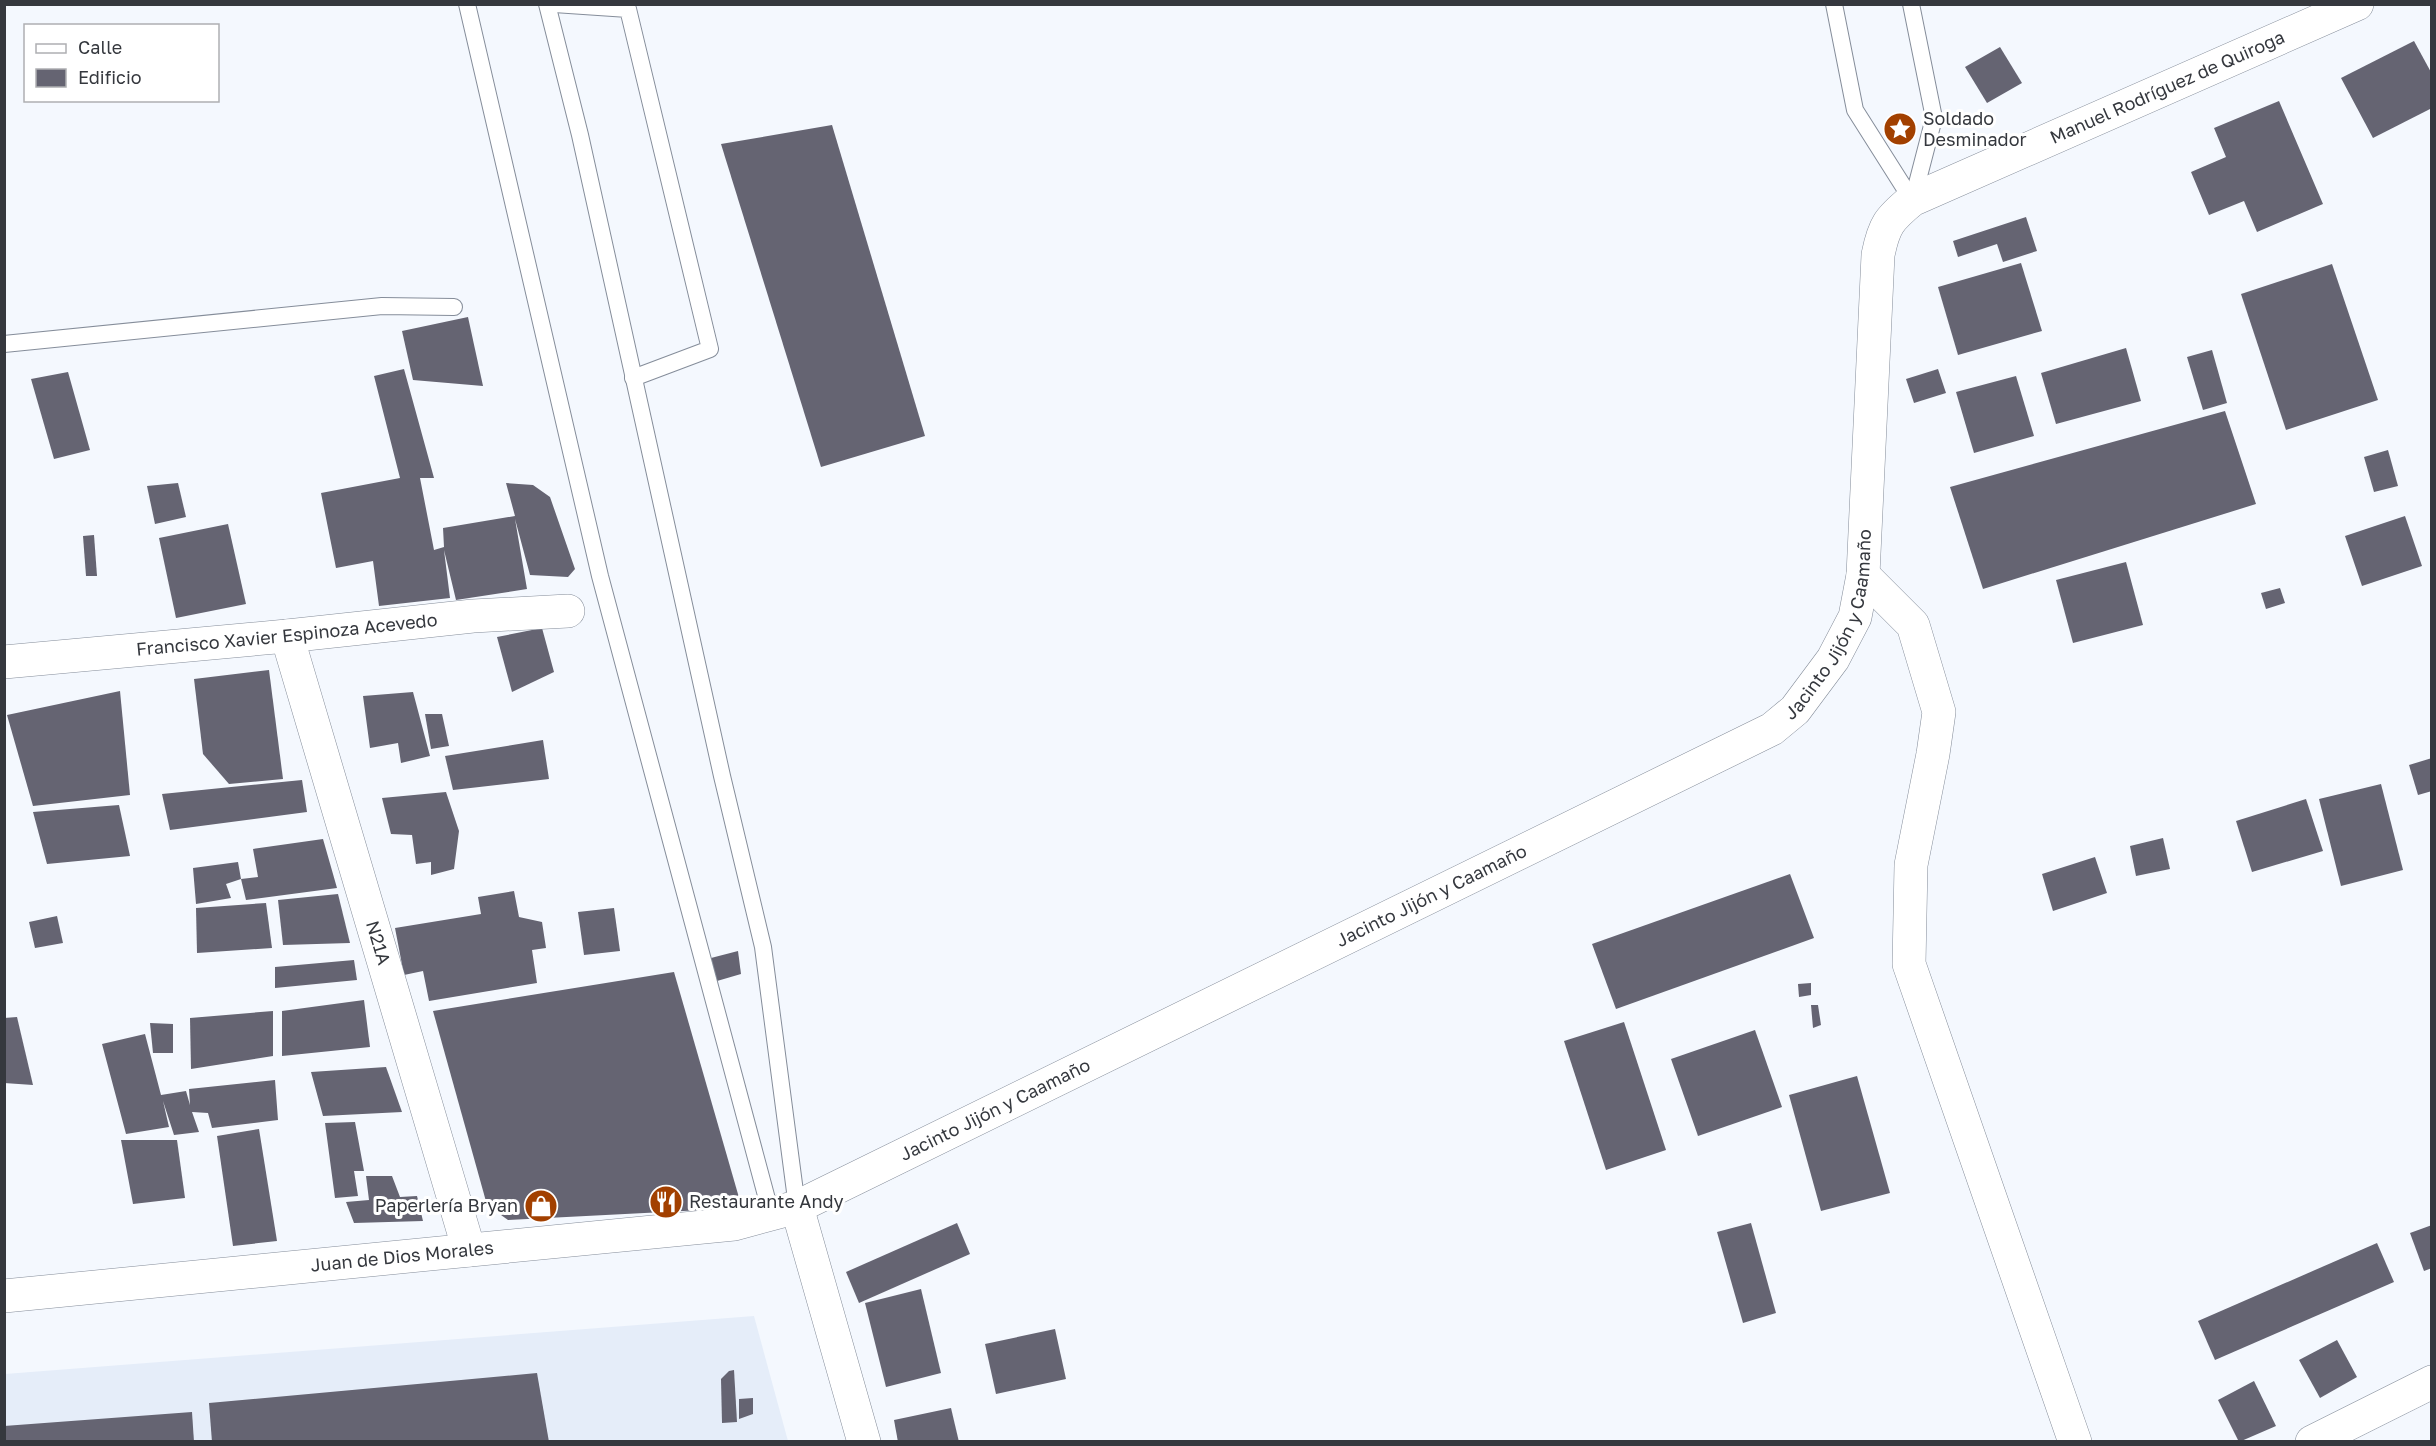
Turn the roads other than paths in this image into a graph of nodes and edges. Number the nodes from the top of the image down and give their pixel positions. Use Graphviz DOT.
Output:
graph roads {
  1 [pos="467,4"];
  2 [pos="547,4"];
  3 [pos="554,4"];
  4 [pos="1834,4"];
  5 [pos="1911,4"];
  6 [pos="2357,4"];
  7 [pos="1912,200"];
  8 [pos="454,307"];
  9 [pos="4,344"];
  10 [pos="633,378"];
  11 [pos="1863,575"];
  12 [pos="568,611"];
  13 [pos="287,636"];
  14 [pos="4,662"];
  15 [pos="784,1210"];
  16 [pos="469,1250"];
  17 [pos="4,1296"];
  18 [pos="2432,1382"];
  19 [pos="864,1442"];
  20 [pos="2075,1442"];
  21 [pos="2312,1442"];
  1 -- 15 [label="lane"];
  2 -- 10 [label="lane"];
  3 -- 10 [label="lane"];
  4 -- 7 [label="lane"];
  5 -- 7 [label="lane"];
  6 -- 7 [label="street, Manuel Rodríguez de Quiroga"];
  7 -- 11 [label="street, Jacinto Jijón y Caamaño"];
  8 -- 9 [label="lane"];
  10 -- 15 [label="lane"];
  11 -- 15 [label="street, Jacinto Jijón y Caamaño"];
  11 -- 20 [label="street"];
  12 -- 13 [label="street, Francisco Xavier Espinoza Acevedo"];
  13 -- 14 [label="street, Francisco Xavier Espinoza Acevedo"];
  13 -- 16 [label="street, N21A"];
  15 -- 16 [label="street, Juan de Dios Morales"];
  15 -- 19 [label="street"];
  16 -- 17 [label="street, Juan de Dios Morales"];
  18 -- 21 [label="street"];
}
